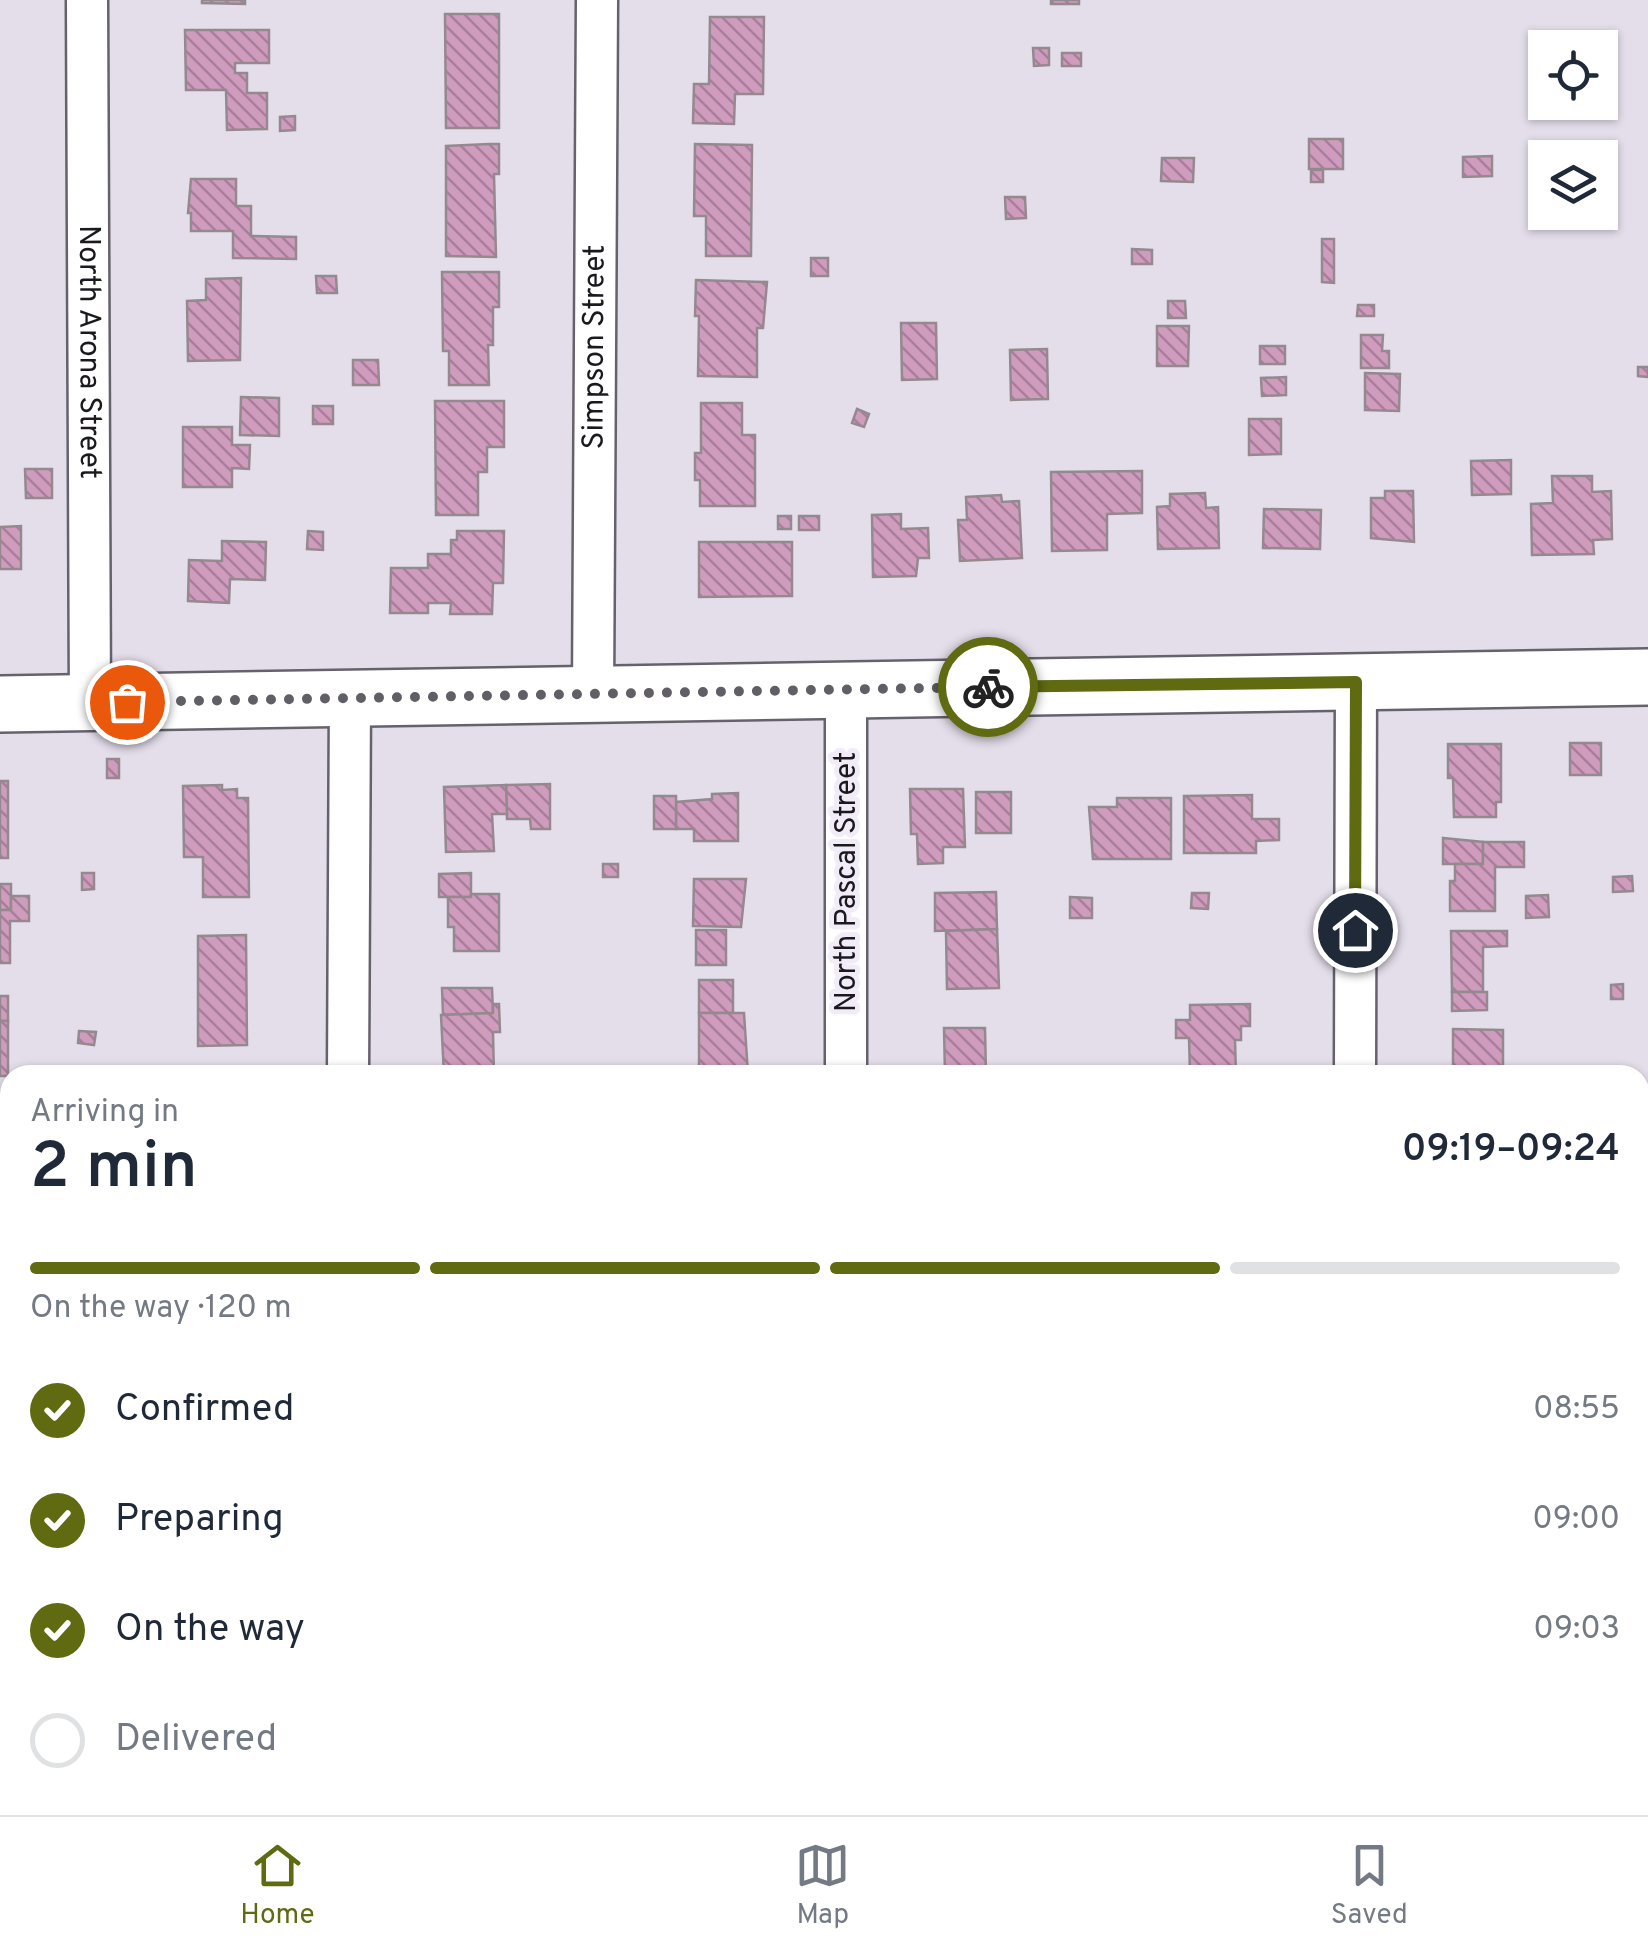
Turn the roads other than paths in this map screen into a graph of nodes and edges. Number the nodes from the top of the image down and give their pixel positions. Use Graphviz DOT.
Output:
graph roads {
  1 [pos="88,0"];
  2 [pos="598,0"];
  3 [pos="1648,677"];
  4 [pos="1356,682"];
  5 [pos="846,689"];
  6 [pos="593,696"];
  7 [pos="350,698"];
  8 [pos="90,703"];
  9 [pos="0,704"];
  10 [pos="348,1065"];
  11 [pos="846,1065"];
  12 [pos="1355,1065"];
  1 -- 8 [label="street, North Arona Street"];
  2 -- 6 [label="street, Simpson Street"];
  3 -- 4 [label="street"];
  4 -- 5 [label="street"];
  4 -- 12 [label="street"];
  5 -- 6 [label="street"];
  5 -- 11 [label="street, North Pascal Street"];
  6 -- 7 [label="street"];
  7 -- 8 [label="street"];
  7 -- 10 [label="street"];
  8 -- 9 [label="street"];
}
